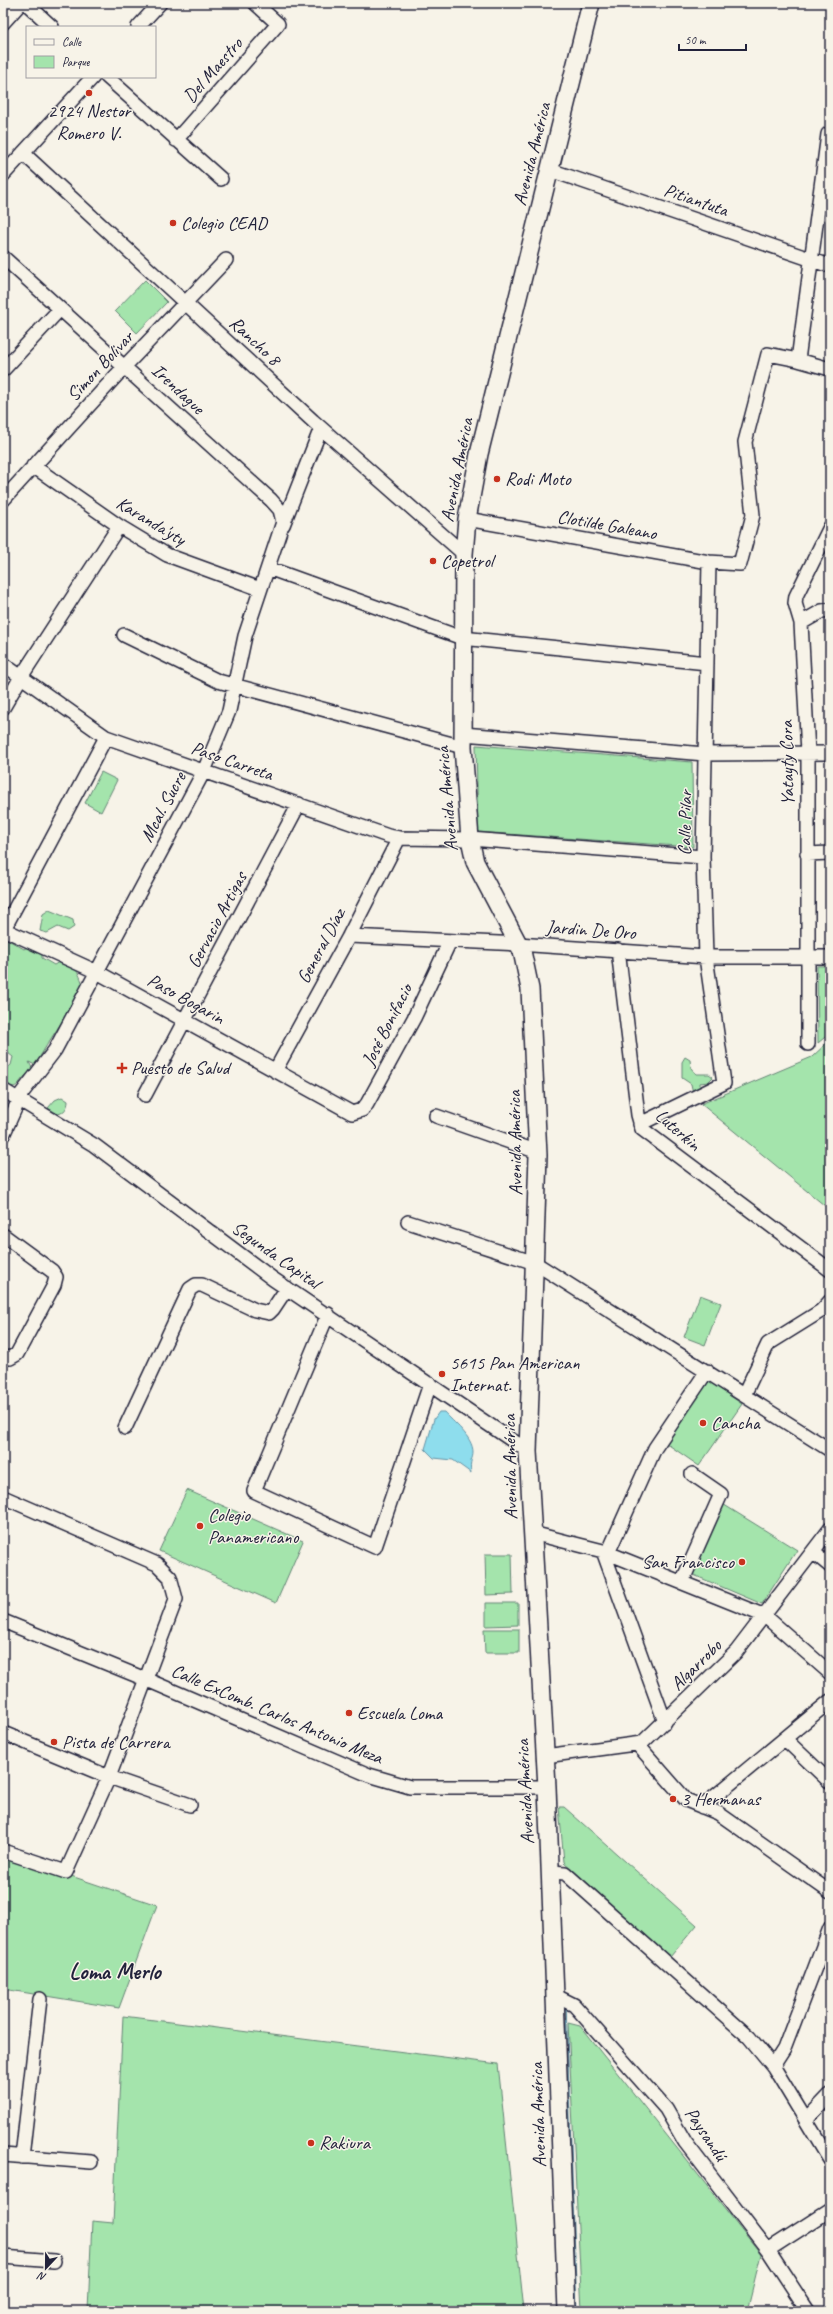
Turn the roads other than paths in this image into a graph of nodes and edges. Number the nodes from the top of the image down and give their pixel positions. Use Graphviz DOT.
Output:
graph roads {
  1 [pos="21,3"];
  2 [pos="26,3"];
  3 [pos="160,3"];
  4 [pos="255,3"];
  5 [pos="591,3"];
  6 [pos="3,23"];
  7 [pos="51,26"];
  8 [pos="139,26"];
  9 [pos="92,78"];
  10 [pos="108,78"];
  11 [pos="828,134"];
  12 [pos="176,140"];
  13 [pos="23,153"];
  14 [pos="550,170"];
  15 [pos="3,175"];
  16 [pos="221,179"];
  17 [pos="226,260"];
  18 [pos="810,260"];
  19 [pos="4,261"];
  20 [pos="830,266"];
  21 [pos="186,303"];
  22 [pos="60,309"];
  23 [pos="798,360"];
  24 [pos="125,366"];
  25 [pos="830,369"];
  26 [pos="3,370"];
  27 [pos="321,428"];
  28 [pos="33,466"];
  29 [pos="3,500"];
  30 [pos="467,519"];
  31 [pos="119,526"];
  32 [pos="282,527"];
  33 [pos="830,527"];
  34 [pos="464,554"];
  35 [pos="709,562"];
  36 [pos="268,568"];
  37 [pos="260,589"];
  38 [pos="830,610"];
  39 [pos="801,623"];
  40 [pos="124,635"];
  41 [pos="462,638"];
  42 [pos="707,663"];
  43 [pos="3,664"];
  44 [pos="21,677"];
  45 [pos="236,686"];
  46 [pos="3,708"];
  47 [pos="106,738"];
  48 [pos="463,741"];
  49 [pos="808,753"];
  50 [pos="830,753"];
  51 [pos="705,754"];
  52 [pos="204,771"];
  53 [pos="299,804"];
  54 [pos="399,838"];
  55 [pos="470,839"];
  56 [pos="830,853"];
  57 [pos="807,854"];
  58 [pos="703,856"];
  59 [pos="3,929"];
  60 [pos="349,936"];
  61 [pos="450,941"];
  62 [pos="518,944"];
  63 [pos="618,950"];
  64 [pos="830,956"];
  65 [pos="706,957"];
  66 [pos="807,957"];
  67 [pos="97,972"];
  68 [pos="185,1020"];
  69 [pos="808,1044"];
  70 [pos="275,1071"];
  71 [pos="3,1090"];
  72 [pos="145,1095"];
  73 [pos="18,1100"];
  74 [pos="347,1111"];
  75 [pos="436,1116"];
  76 [pos="640,1124"];
  77 [pos="3,1135"];
  78 [pos="538,1152"];
  79 [pos="408,1222"];
  80 [pos="3,1235"];
  81 [pos="535,1262"];
  82 [pos="830,1270"];
  83 [pos="287,1288"];
  84 [pos="829,1305"];
  85 [pos="328,1314"];
  86 [pos="3,1357"];
  87 [pos="707,1371"];
  88 [pos="430,1384"];
  89 [pos="744,1395"];
  90 [pos="125,1428"];
  91 [pos="830,1450"];
  92 [pos="528,1451"];
  93 [pos="692,1474"];
  94 [pos="3,1497"];
  95 [pos="830,1529"];
  96 [pos="532,1533"];
  97 [pos="606,1552"];
  98 [pos="814,1552"];
  99 [pos="830,1566"];
  100 [pos="682,1582"];
  101 [pos="765,1616"];
  102 [pos="3,1621"];
  103 [pos="830,1673"];
  104 [pos="146,1679"];
  105 [pos="830,1701"];
  106 [pos="665,1722"];
  107 [pos="3,1733"];
  108 [pos="785,1739"];
  109 [pos="638,1745"];
  110 [pos="545,1756"];
  111 [pos="109,1777"];
  112 [pos="830,1782"];
  113 [pos="547,1787"];
  114 [pos="190,1805"];
  115 [pos="702,1807"];
  116 [pos="3,1851"];
  117 [pos="551,1872"];
  118 [pos="830,1892"];
  119 [pos="830,1928"];
  120 [pos="554,1995"];
  121 [pos="40,1999"];
  122 [pos="773,2066"];
  123 [pos="830,2095"];
  124 [pos="806,2120"];
  125 [pos="3,2155"];
  126 [pos="22,2158"];
  127 [pos="830,2160"];
  128 [pos="91,2162"];
  129 [pos="830,2210"];
  130 [pos="768,2250"];
  131 [pos="3,2257"];
  132 [pos="54,2262"];
  133 [pos="567,2311"];
  134 [pos="808,2311"];
  1 -- 6 [label="street"];
  2 -- 7 [label="street"];
  3 -- 8 [label="street"];
  4 -- 12 [label="street, Del Maestro"];
  5 -- 14 [label="main road, Avenida América"];
  9 -- 13 [label="street"];
  10 -- 12 [label="street"];
  11 -- 18 [label="street"];
  12 -- 16 [label="street"];
  13 -- 15 [label="street"];
  13 -- 21 [label="street, Rancho 8"];
  14 -- 18 [label="street, Pitiantuta"];
  14 -- 30 [label="main road, Avenida América"];
  17 -- 21 [label="street, Simon Bolivar"];
  18 -- 20 [label="street, Pitiantuta"];
  18 -- 23 [label="street"];
  19 -- 22 [label="street, Irendague"];
  21 -- 24 [label="street, Simon Bolivar"];
  21 -- 27 [label="street, Rancho 8"];
  22 -- 24 [label="street, Irendague"];
  22 -- 26 [label="street"];
  23 -- 25 [label="street"];
  23 -- 35 [label="street, Clotilde Galeano"];
  24 -- 28 [label="street, Simon Bolivar"];
  24 -- 32 [label="street, Irendague"];
  27 -- 32 [label="street"];
  27 -- 34 [label="street, Rancho 8"];
  28 -- 29 [label="street, Simon Bolivar"];
  28 -- 31 [label="street, Karanda'yty"];
  30 -- 34 [label="main road, Avenida América"];
  30 -- 35 [label="street, Clotilde Galeano"];
  31 -- 37 [label="street, Karanda'yty"];
  31 -- 44 [label="street"];
  32 -- 36 [label="street"];
  33 -- 39 [label="street, Yatayty Cora"];
  34 -- 41 [label="main road, Avenida América"];
  35 -- 42 [label="street, Calle Pilar"];
  36 -- 37 [label="street, Mcal. Sucre"];
  36 -- 41 [label="street"];
  37 -- 45 [label="street, Mcal. Sucre"];
  38 -- 39 [label="street"];
  39 -- 49 [label="street, Yatayty Cora"];
  40 -- 45 [label="street"];
  41 -- 42 [label="street"];
  41 -- 48 [label="main road, Avenida América"];
  42 -- 51 [label="street, Calle Pilar"];
  43 -- 44 [label="street, Paso Carreta"];
  44 -- 46 [label="street"];
  44 -- 47 [label="street, Paso Carreta"];
  45 -- 48 [label="street"];
  45 -- 52 [label="street, Mcal. Sucre"];
  47 -- 52 [label="street, Paso Carreta"];
  47 -- 59 [label="street"];
  48 -- 51 [label="street"];
  48 -- 55 [label="main road, Avenida América"];
  49 -- 50 [label="street"];
  49 -- 51 [label="street"];
  49 -- 57 [label="street, Yatayty Cora"];
  51 -- 58 [label="street, Calle Pilar"];
  52 -- 53 [label="street, Paso Carreta"];
  52 -- 67 [label="street, Mcal. Sucre"];
  53 -- 54 [label="street, Paso Carreta"];
  53 -- 68 [label="street, Gervacio Artigas"];
  54 -- 55 [label="street, Paso Carreta"];
  54 -- 60 [label="street, General Díaz"];
  55 -- 58 [label="street, Paso Carreta"];
  55 -- 62 [label="main road, Avenida América"];
  56 -- 57 [label="street"];
  57 -- 66 [label="street, Yatayty Cora"];
  58 -- 65 [label="street, Calle Pilar"];
  59 -- 67 [label="street, Paso Bogarin"];
  60 -- 61 [label="street, Jardin De Oro"];
  60 -- 70 [label="street, General Díaz"];
  61 -- 62 [label="street, Jardin De Oro"];
  61 -- 74 [label="street, José Bonifacio"];
  62 -- 63 [label="street, Jardin De Oro"];
  62 -- 78 [label="main road, Avenida América"];
  63 -- 65 [label="street, Jardin De Oro"];
  63 -- 76 [label="street, Luterkin"];
  64 -- 66 [label="street, Jardin De Oro"];
  65 -- 66 [label="street, Jardin De Oro"];
  65 -- 76 [label="street, Calle Pilar"];
  66 -- 69 [label="street, Yatayty Cora"];
  67 -- 68 [label="street, Paso Bogarin"];
  67 -- 73 [label="street, Mcal. Sucre"];
  68 -- 70 [label="street, Paso Bogarin"];
  68 -- 72 [label="street, Gervacio Artigas"];
  70 -- 74 [label="street, Paso Bogarin"];
  71 -- 73 [label="street, Segunda Capital"];
  73 -- 77 [label="street, Mcal. Sucre"];
  73 -- 83 [label="street, Segunda Capital"];
  75 -- 78 [label="street"];
  76 -- 82 [label="street, Luterkin"];
  78 -- 81 [label="main road, Avenida América"];
  79 -- 81 [label="street"];
  80 -- 86 [label="street"];
  81 -- 87 [label="street"];
  81 -- 92 [label="main road, Avenida América"];
  83 -- 85 [label="street, Segunda Capital"];
  83 -- 90 [label="street"];
  84 -- 89 [label="street"];
  85 -- 88 [label="street, Segunda Capital"];
  85 -- 88 [label="street"];
  87 -- 89 [label="street"];
  87 -- 97 [label="street"];
  88 -- 92 [label="street, Segunda Capital"];
  89 -- 91 [label="street"];
  92 -- 96 [label="main road, Avenida América"];
  93 -- 100 [label="street"];
  94 -- 104 [label="street"];
  95 -- 98 [label="street, Algarrobo"];
  96 -- 97 [label="street"];
  96 -- 110 [label="main road, Avenida América"];
  97 -- 100 [label="street"];
  97 -- 106 [label="street"];
  98 -- 99 [label="street"];
  98 -- 101 [label="street, Algarrobo"];
  100 -- 101 [label="street"];
  101 -- 103 [label="street"];
  101 -- 106 [label="street, Algarrobo"];
  102 -- 104 [label="street, Calle ExComb. Carlos Antonio Meza"];
  104 -- 111 [label="street"];
  104 -- 113 [label="street, Calle ExComb. Carlos Antonio Meza"];
  105 -- 108 [label="street"];
  106 -- 109 [label="street, Algarrobo"];
  107 -- 111 [label="street"];
  108 -- 112 [label="street"];
  108 -- 115 [label="street"];
  109 -- 110 [label="street"];
  109 -- 115 [label="street"];
  110 -- 113 [label="main road, Avenida América"];
  111 -- 114 [label="street"];
  111 -- 116 [label="street"];
  113 -- 117 [label="main road, Avenida América"];
  115 -- 118 [label="street"];
  117 -- 120 [label="main road, Avenida América"];
  117 -- 122 [label="street"];
  119 -- 122 [label="street"];
  120 -- 130 [label="street, Paysandú"];
  120 -- 133 [label="main road, Avenida América"];
  121 -- 126 [label="street"];
  122 -- 124 [label="street"];
  123 -- 124 [label="street"];
  124 -- 127 [label="street"];
  125 -- 126 [label="street"];
  126 -- 128 [label="street"];
  129 -- 130 [label="street"];
  130 -- 134 [label="street, Paysandú"];
  131 -- 132 [label="street"];
}
